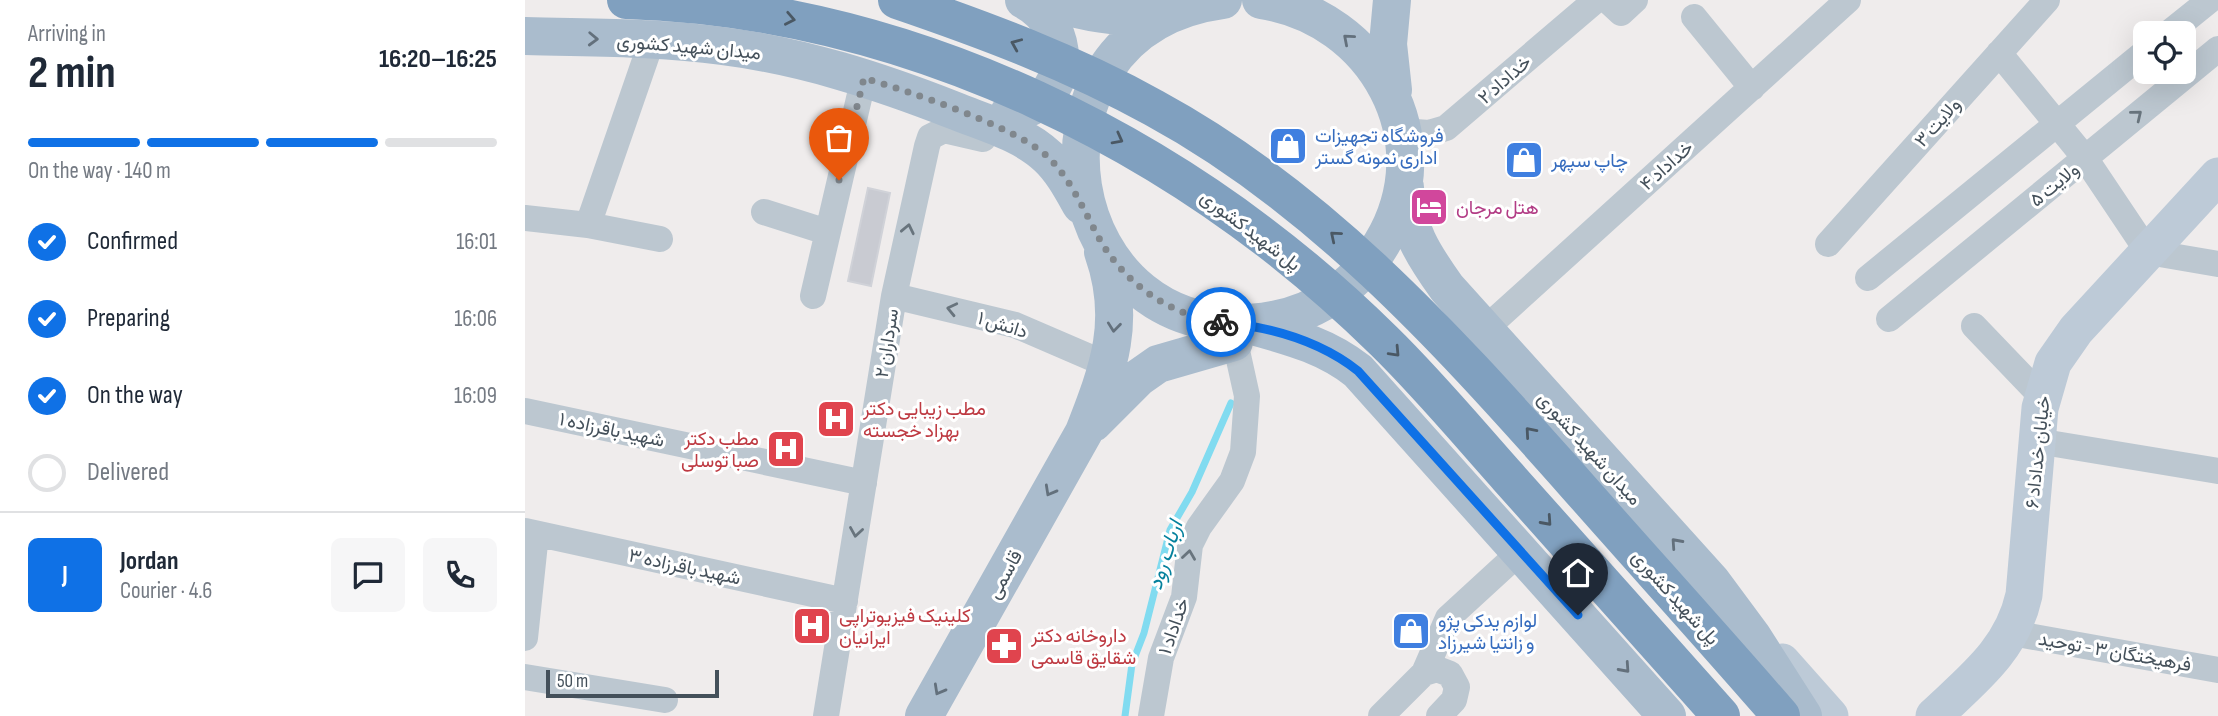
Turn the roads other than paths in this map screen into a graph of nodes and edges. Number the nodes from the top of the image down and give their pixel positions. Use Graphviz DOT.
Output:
graph roads {
  1 [pos="626,0"];
  2 [pos="897,0"];
  3 [pos="1024,0"];
  4 [pos="1047,0"];
  5 [pos="1261,0"];
  6 [pos="1392,0"];
  7 [pos="1596,0"];
  8 [pos="1607,0"];
  9 [pos="1635,0"];
  10 [pos="1848,0"];
  11 [pos="2047,0"];
  12 [pos="2210,0"];
  13 [pos="1205,4"];
  14 [pos="1694,16"];
  15 [pos="2184,21"];
  16 [pos="525,36"];
  17 [pos="652,40"];
  18 [pos="2218,49"];
  19 [pos="1999,53"];
  20 [pos="2133,62"];
  21 [pos="864,78"];
  22 [pos="1752,88"];
  23 [pos="921,98"];
  24 [pos="1399,120"];
  25 [pos="2058,124"];
  26 [pos="1049,157"];
  27 [pos="2085,158"];
  28 [pos="1404,170"];
  29 [pos="2218,176"];
  30 [pos="764,212"];
  31 [pos="525,218"];
  32 [pos="587,225"];
  33 [pos="1095,230"];
  34 [pos="827,232"];
  35 [pos="660,239"];
  36 [pos="1828,244"];
  37 [pos="2148,252"];
  38 [pos="2218,264"];
  39 [pos="1868,278"];
  40 [pos="1447,288"];
  41 [pos="813,296"];
  42 [pos="894,296"];
  43 [pos="1889,319"];
  44 [pos="1974,326"];
  45 [pos="1235,329"];
  46 [pos="1484,330"];
  47 [pos="1108,365"];
  48 [pos="1370,385"];
  49 [pos="2042,397"];
  50 [pos="525,411"];
  51 [pos="1084,432"];
  52 [pos="2037,441"];
  53 [pos="2218,471"];
  54 [pos="864,483"];
  55 [pos="531,533"];
  56 [pos="1521,551"];
  57 [pos="1712,582"];
  58 [pos="845,601"];
  59 [pos="2012,633"];
  60 [pos="525,638"];
  61 [pos="2218,670"];
  62 [pos="1424,673"];
  63 [pos="525,677"];
  64 [pos="665,699"];
  65 [pos="826,716"];
  66 [pos="924,716"];
  67 [pos="1150,716"];
  68 [pos="1381,716"];
  69 [pos="1439,716"];
  70 [pos="1667,716"];
  71 [pos="1721,716"];
  72 [pos="1781,716"];
  73 [pos="1803,716"];
  74 [pos="1830,716"];
  75 [pos="1934,716"];
  1 -- 71 [label="highway, پل شهید کشوری, one-way"];
  72 -- 2 [label="highway, پل شهید کشوری, one-way"];
  3 -- 23 [label="main road"];
  4 -- 13 [label="main road, میدان شهید کشوری"];
  24 -- 5 [label="main road, میدان شهید کشوری, one-way"];
  6 -- 24 [label="main road"];
  7 -- 24 [label="street, خداداد ۲"];
  8 -- 9 [label="street"];
  10 -- 22 [label="street, خداداد ۴"];
  11 -- 19 [label="street, ولایت ۳"];
  12 -- 15 [label="street"];
  13 -- 33 [label="main road, میدان شهید کشوری"];
  14 -- 22 [label="street"];
  16 -- 17 [label="main road, میدان شهید کشوری, one-way"];
  17 -- 21 [label="main road, میدان شهید کشوری"];
  17 -- 32 [label="street"];
  27 -- 18 [label="street, ولایت ۵, one-way"];
  19 -- 25 [label="street"];
  19 -- 36 [label="street, ولایت ۳"];
  20 -- 25 [label="street"];
  21 -- 23 [label="main road, میدان شهید کشوری"];
  21 -- 34 [label="street"];
  22 -- 46 [label="street, خداداد ۴"];
  23 -- 26 [label="main road, میدان شهید کشوری"];
  24 -- 28 [label="main road, میدان شهید کشوری"];
  25 -- 27 [label="street"];
  25 -- 39 [label="street"];
  26 -- 33 [label="main road, میدان شهید کشوری"];
  42 -- 26 [label="street, سرداران ۲, one-way"];
  27 -- 37 [label="street"];
  27 -- 43 [label="street, ولایت ۵"];
  28 -- 40 [label="main road, میدان شهید کشوری"];
  28 -- 45 [label="main road, میدان شهید کشوری"];
  29 -- 37 [label="main road, خیابان خداداد ۶"];
  30 -- 34 [label="street"];
  31 -- 32 [label="street"];
  32 -- 35 [label="street"];
  33 -- 45 [label="main road, میدان شهید کشوری"];
  33 -- 47 [label="main road, one-way"];
  34 -- 41 [label="street"];
  37 -- 38 [label="street"];
  37 -- 49 [label="main road, خیابان خداداد ۶"];
  40 -- 46 [label="main road, میدان شهید کشوری"];
  40 -- 48 [label="main road"];
  47 -- 42 [label="street, دانش ۱, one-way"];
  42 -- 54 [label="street, سرداران ۲"];
  44 -- 49 [label="street"];
  45 -- 48 [label="main road, میدان شهید کشوری"];
  45 -- 51 [label="main road"];
  67 -- 45 [label="street, خداداد ۱, one-way"];
  57 -- 46 [label="main road, میدان شهید کشوری, one-way"];
  47 -- 51 [label="main road"];
  48 -- 56 [label="main road, میدان شهید کشوری"];
  49 -- 52 [label="main road, خیابان خداداد ۶"];
  50 -- 54 [label="street, شهید باقرزاده ۱"];
  51 -- 66 [label="main road, قاسمی, one-way"];
  52 -- 53 [label="street"];
  52 -- 59 [label="main road, خیابان خداداد ۶"];
  54 -- 58 [label="street, سرداران ۲, one-way"];
  55 -- 58 [label="street, شهید باقرزاده ۳"];
  55 -- 60 [label="street"];
  56 -- 62 [label="street"];
  56 -- 70 [label="main road, میدان شهید کشوری, one-way"];
  57 -- 73 [label="main road, میدان شهید کشوری"];
  57 -- 74 [label="main road"];
  58 -- 65 [label="street, سرداران ۲"];
  59 -- 61 [label="street, فرهیختگان ۳ - توحید"];
  59 -- 75 [label="main road, خیابان خداداد ۶"];
  62 -- 68 [label="street"];
  62 -- 69 [label="street"];
  63 -- 64 [label="street"];
}
